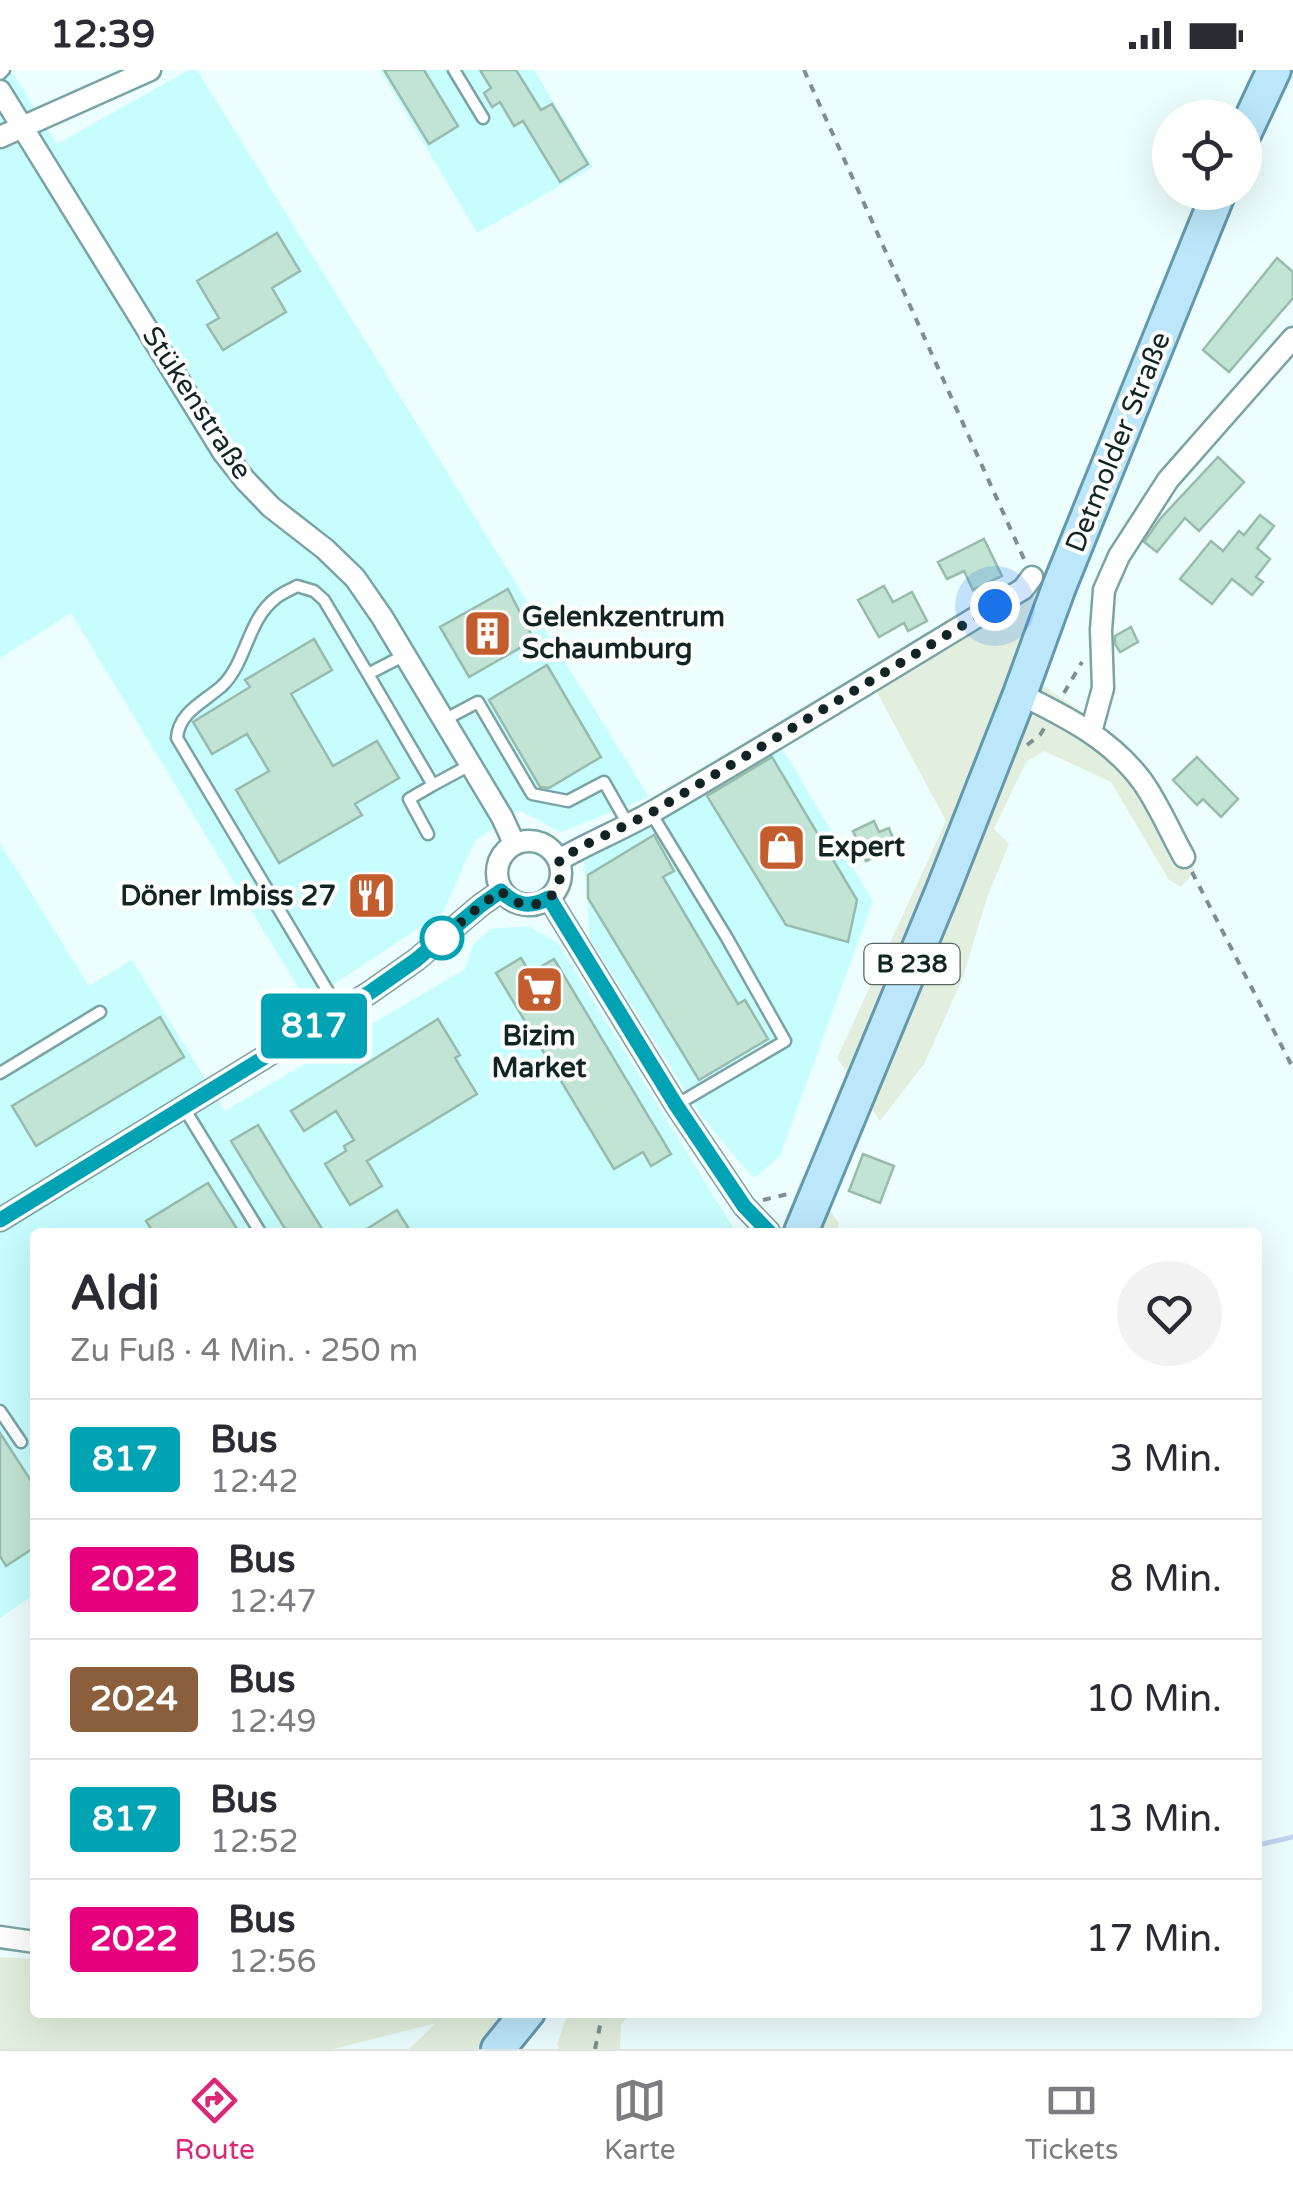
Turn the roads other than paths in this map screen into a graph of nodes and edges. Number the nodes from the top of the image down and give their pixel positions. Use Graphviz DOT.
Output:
graph roads {
  1 [pos="150,70"];
  2 [pos="454,70"];
  3 [pos="1274,70"];
  4 [pos="0,91"];
  5 [pos="1260,100"];
  6 [pos="483,118"];
  7 [pos="24,127"];
  8 [pos="0,138"];
  9 [pos="1212,210"];
  10 [pos="1293,338"];
  11 [pos="1032,577"];
  12 [pos="405,655"];
  13 [pos="368,674"];
  14 [pos="1020,694"];
  15 [pos="444,720"];
  16 [pos="1091,732"];
  17 [pos="471,765"];
  18 [pos="433,785"];
  19 [pos="651,813"];
  20 [pos="629,826"];
  21 [pos="428,834"];
  22 [pos="514,844"];
  23 [pos="1184,857"];
  24 [pos="559,860"];
  25 [pos="501,891"];
  26 [pos="549,898"];
  27 [pos="339,1010"];
  28 [pos="100,1012"];
  29 [pos="0,1073"];
  30 [pos="676,1105"];
  31 [pos="184,1108"];
  32 [pos="0,1220"];
  33 [pos="258,1228"];
  34 [pos="765,1228"];
  35 [pos="803,1228"];
  36 [pos="0,1411"];
  37 [pos="20,1442"];
  38 [pos="0,1937"];
  39 [pos="30,1941"];
  40 [pos="523,2018"];
  41 [pos="499,2048"];
  1 -- 7 [label="street"];
  2 -- 6 [label="lane"];
  3 -- 5 [label="main road"];
  4 -- 7 [label="street, Stükenstraße"];
  7 -- 8 [label="street"];
  7 -- 12 [label="street, Stükenstraße"];
  9 -- 14 [label="main road, Detmolder Straße / B 238"];
  10 -- 16 [label="street, Detmolder Straße"];
  11 -- 19 [label="street"];
  12 -- 13 [label="lane"];
  12 -- 15 [label="street, Stükenstraße"];
  13 -- 18 [label="lane"];
  13 -- 27 [label="lane"];
  14 -- 16 [label="street"];
  14 -- 35 [label="main road, Detmolder Straße / B 238"];
  15 -- 17 [label="street, Stükenstraße"];
  15 -- 20 [label="lane"];
  16 -- 23 [label="street"];
  17 -- 18 [label="lane"];
  17 -- 22 [label="street, Stükenstraße"];
  18 -- 21 [label="lane"];
  19 -- 20 [label="street"];
  19 -- 30 [label="lane"];
  20 -- 24 [label="street"];
  22 -- 24 [label="street"];
  22 -- 25 [label="street"];
  24 -- 26 [label="street"];
  25 -- 26 [label="street"];
  25 -- 27 [label="street"];
  26 -- 30 [label="street"];
  27 -- 31 [label="street"];
  28 -- 29 [label="lane"];
  30 -- 34 [label="street"];
  31 -- 32 [label="street"];
  31 -- 33 [label="lane"];
  36 -- 37 [label="lane"];
  38 -- 39 [label="street"];
  40 -- 41 [label="main road"];
}
